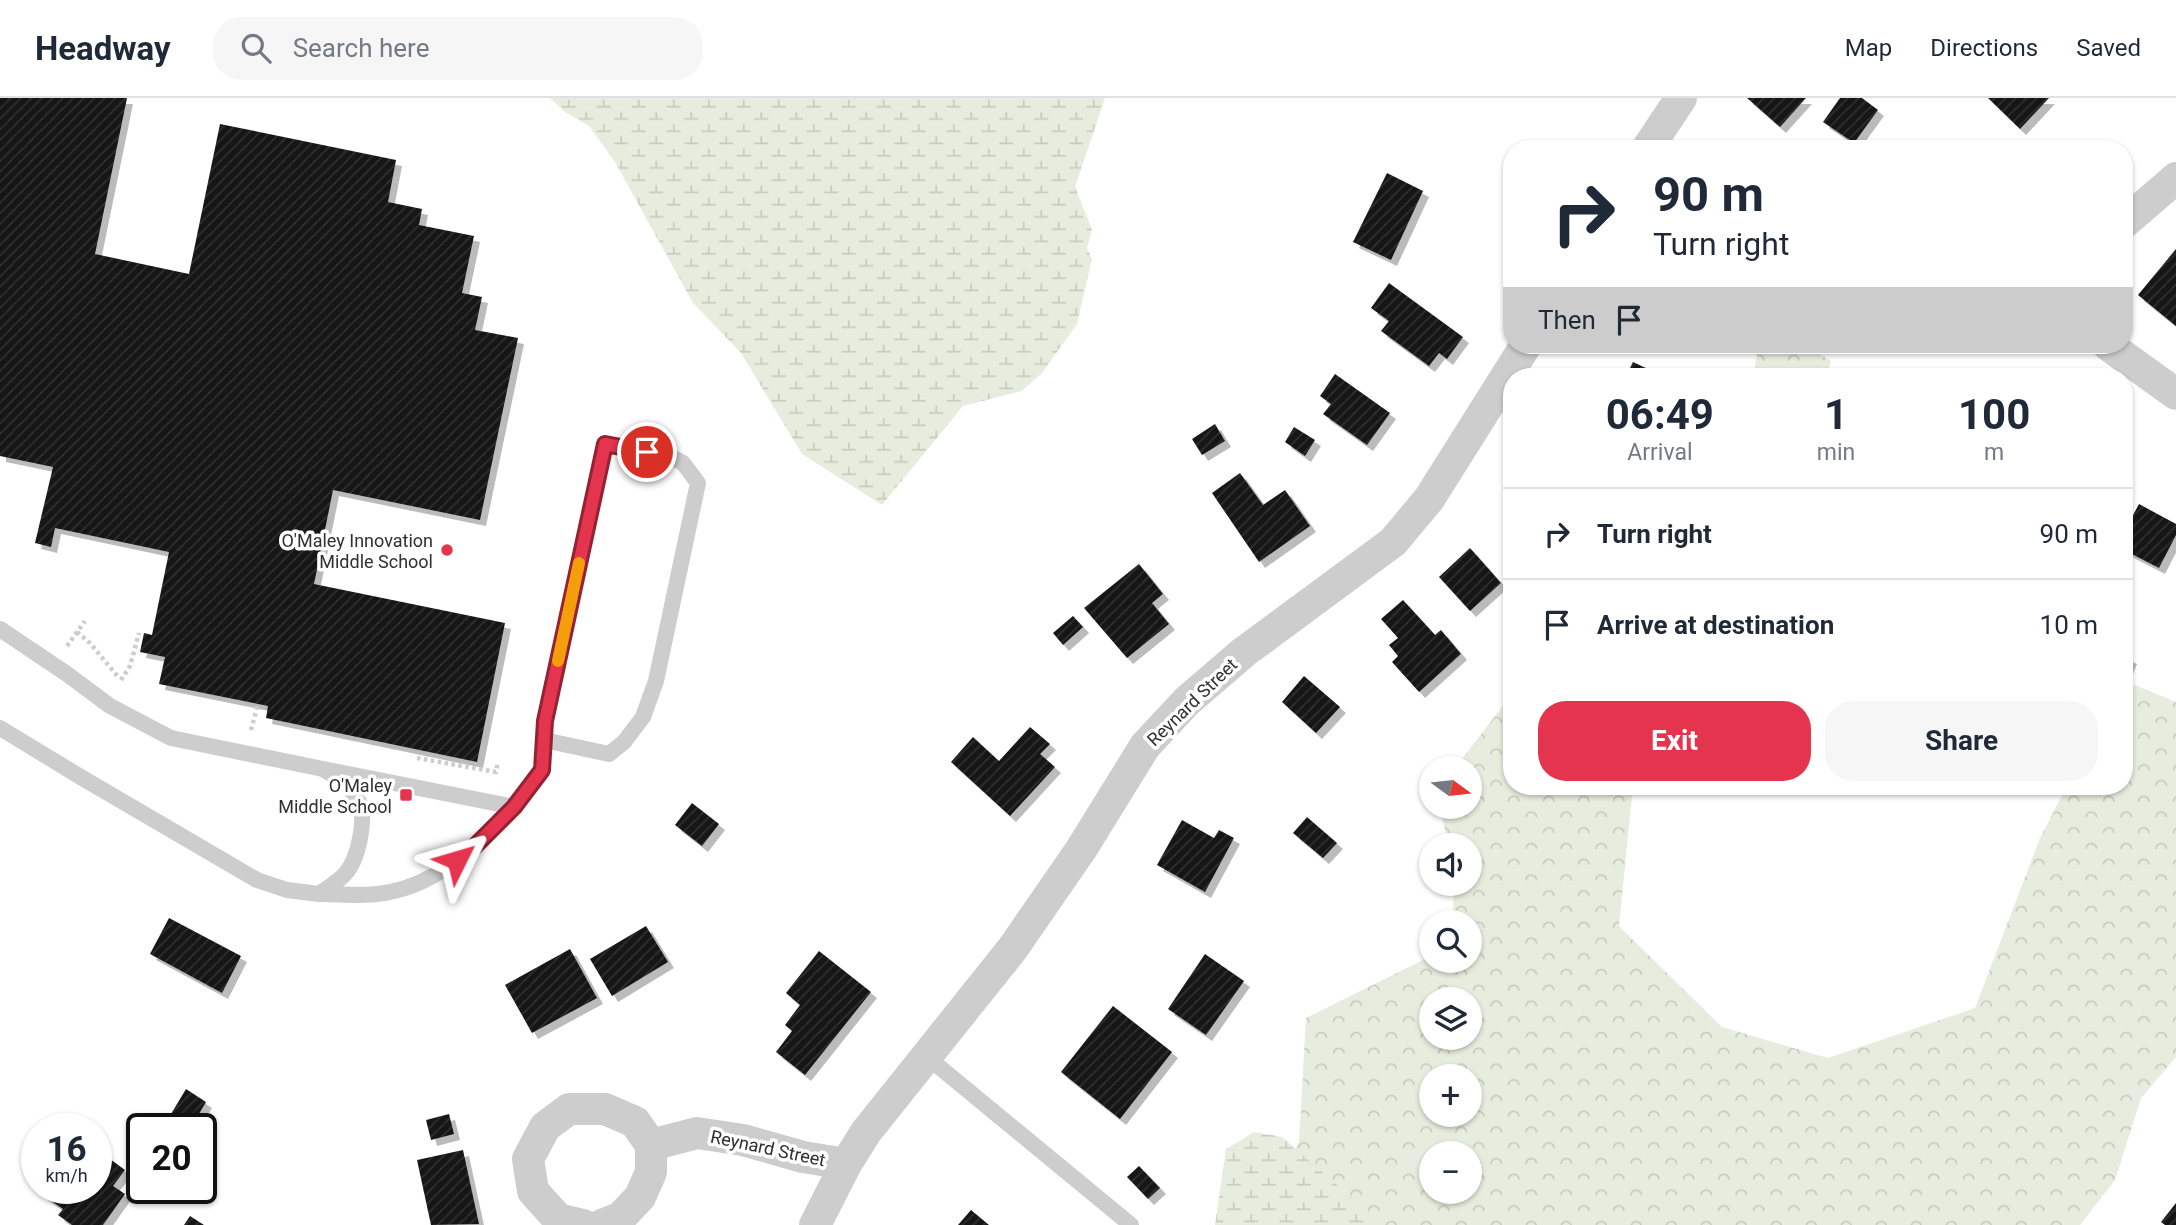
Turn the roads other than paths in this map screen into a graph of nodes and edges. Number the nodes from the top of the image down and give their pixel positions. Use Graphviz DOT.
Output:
graph roads {
  1 [pos="1681,98"];
  2 [pos="1653,140"];
  3 [pos="2176,178"];
  4 [pos="2133,215"];
  5 [pos="2120,354"];
  6 [pos="1503,382"];
  7 [pos="2176,394"];
  8 [pos="0,629"];
  9 [pos="0,727"];
  10 [pos="544,740"];
  11 [pos="323,769"];
  12 [pos="514,807"];
  13 [pos="319,894"];
  14 [pos="926,1056"];
  15 [pos="651,1145"];
  16 [pos="846,1164"];
  17 [pos="583,1225"];
  18 [pos="601,1225"];
  19 [pos="816,1225"];
  20 [pos="1131,1225"];
  1 -- 2 [label="street"];
  3 -- 4 [label="street"];
  5 -- 7 [label="street"];
  6 -- 14 [label="street, Reynard Street"];
  8 -- 11 [label="lane"];
  9 -- 13 [label="lane"];
  10 -- 10 [label="lane"];
  10 -- 12 [label="lane"];
  11 -- 12 [label="lane"];
  11 -- 13 [label="lane"];
  12 -- 13 [label="lane"];
  14 -- 16 [label="street, Reynard Street"];
  14 -- 20 [label="lane"];
  15 -- 16 [label="street, Reynard Street"];
  15 -- 17 [label="street"];
  15 -- 18 [label="street"];
  16 -- 19 [label="street, Reynard Street"];
}
